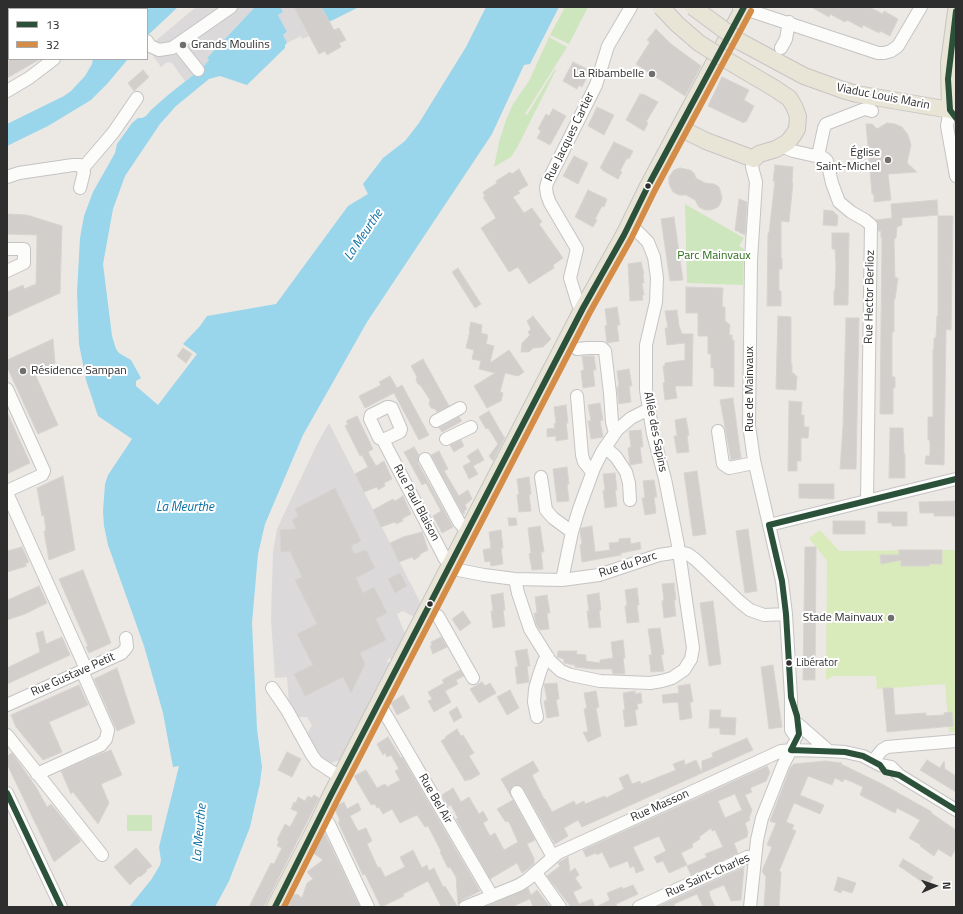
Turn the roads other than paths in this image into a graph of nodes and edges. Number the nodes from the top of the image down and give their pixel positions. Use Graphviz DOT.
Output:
graph roads {
  1 [pos="231,7"];
  2 [pos="631,7"];
  3 [pos="661,7"];
  4 [pos="693,7"];
  5 [pos="742,7"];
  6 [pos="920,7"];
  7 [pos="956,16"];
  8 [pos="789,22"];
  9 [pos="149,43"];
  10 [pos="178,45"];
  11 [pos="781,48"];
  12 [pos="53,60"];
  13 [pos="198,70"];
  14 [pos="7,91"];
  15 [pos="137,98"];
  16 [pos="872,110"];
  17 [pos="954,113"];
  18 [pos="681,126"];
  19 [pos="698,137"];
  20 [pos="782,146"];
  21 [pos="668,151"];
  22 [pos="818,156"];
  23 [pos="754,158"];
  24 [pos="78,166"];
  25 [pos="956,176"];
  26 [pos="7,177"];
  27 [pos="80,188"];
  28 [pos="628,226"];
  29 [pos="7,249"];
  30 [pos="7,271"];
  31 [pos="586,303"];
  32 [pos="577,350"];
  33 [pos="8,394"];
  34 [pos="577,396"];
  35 [pos="460,408"];
  36 [pos="649,409"];
  37 [pos="436,421"];
  38 [pos="471,427"];
  39 [pos="718,431"];
  40 [pos="615,432"];
  41 [pos="446,439"];
  42 [pos="384,440"];
  43 [pos="605,447"];
  44 [pos="425,459"];
  45 [pos="754,463"];
  46 [pos="592,472"];
  47 [pos="541,477"];
  48 [pos="956,480"];
  49 [pos="7,492"];
  50 [pos="630,500"];
  51 [pos="867,500"];
  52 [pos="769,525"];
  53 [pos="468,532"];
  54 [pos="572,532"];
  55 [pos="679,552"];
  56 [pos="450,565"];
  57 [pos="515,579"];
  58 [pos="562,580"];
  59 [pos="427,610"];
  60 [pos="786,614"];
  61 [pos="126,638"];
  62 [pos="548,657"];
  63 [pos="84,670"];
  64 [pos="473,678"];
  65 [pos="272,688"];
  66 [pos="791,697"];
  67 [pos="379,703"];
  68 [pos="7,705"];
  69 [pos="537,717"];
  70 [pos="798,724"];
  71 [pos="7,735"];
  72 [pos="796,737"];
  73 [pos="956,741"];
  74 [pos="791,750"];
  75 [pos="830,751"];
  76 [pos="877,763"];
  77 [pos="38,774"];
  78 [pos="340,777"];
  79 [pos="517,792"];
  80 [pos="7,793"];
  81 [pos="956,810"];
  82 [pos="322,815"];
  83 [pos="102,855"];
  84 [pos="756,856"];
  85 [pos="553,857"];
  86 [pos="536,873"];
  87 [pos="492,896"];
  88 [pos="61,907"];
  89 [pos="275,907"];
  90 [pos="368,907"];
  91 [pos="465,907"];
  92 [pos="560,907"];
  93 [pos="639,907"];
  94 [pos="750,907"];
  1 -- 10 [label="street"];
  2 -- 31 [label="street, Rue Jacques Cartier"];
  3 -- 20 [label="main road, bridge"];
  4 -- 17 [label="main road, Viaduc Louis Marin, bridge"];
  5 -- 8 [label="street"];
  5 -- 18 [label="main road"];
  6 -- 8 [label="street"];
  7 -- 17 [label="main road"];
  8 -- 11 [label="street"];
  9 -- 10 [label="street"];
  10 -- 13 [label="street"];
  12 -- 14 [label="street"];
  15 -- 24 [label="street"];
  16 -- 22 [label="street"];
  17 -- 25 [label="street"];
  18 -- 19 [label="main road"];
  18 -- 21 [label="main road"];
  19 -- 21 [label="main road"];
  19 -- 23 [label="main road"];
  20 -- 22 [label="street"];
  20 -- 23 [label="main road"];
  21 -- 28 [label="main road"];
  22 -- 51 [label="street, Rue Hector Berlioz"];
  23 -- 45 [label="street, Rue de Mainvaux"];
  24 -- 26 [label="street"];
  24 -- 27 [label="street"];
  28 -- 31 [label="main road"];
  28 -- 36 [label="street, Allée des Sapins"];
  29 -- 30 [label="street"];
  31 -- 53 [label="main road"];
  32 -- 40 [label="street"];
  33 -- 49 [label="street"];
  34 -- 46 [label="street"];
  35 -- 37 [label="street"];
  36 -- 40 [label="street"];
  36 -- 55 [label="street, Allée des Sapins"];
  38 -- 41 [label="street"];
  39 -- 45 [label="street"];
  40 -- 43 [label="street"];
  42 -- 56 [label="street, Rue Paul Blaison"];
  43 -- 46 [label="street"];
  43 -- 50 [label="street"];
  44 -- 53 [label="street"];
  45 -- 52 [label="street, Rue de Mainvaux"];
  46 -- 54 [label="street"];
  47 -- 54 [label="street"];
  48 -- 51 [label="street"];
  49 -- 63 [label="street"];
  51 -- 52 [label="street"];
  52 -- 60 [label="street, Rue de Mainvaux"];
  53 -- 56 [label="main road"];
  54 -- 58 [label="street"];
  55 -- 58 [label="street, Rue du Parc"];
  55 -- 60 [label="street"];
  55 -- 62 [label="street, Allée des Sapins"];
  56 -- 57 [label="street, Rue du Parc"];
  56 -- 59 [label="main road"];
  57 -- 58 [label="street, Rue du Parc"];
  57 -- 62 [label="street, Allée des Sapins"];
  59 -- 64 [label="street"];
  59 -- 67 [label="main road"];
  60 -- 66 [label="street, Rue de Mainvaux"];
  61 -- 63 [label="street, Rue Gustave Petit"];
  62 -- 69 [label="street"];
  63 -- 68 [label="street, Rue Gustave Petit"];
  63 -- 77 [label="street"];
  65 -- 78 [label="street"];
  66 -- 70 [label="street, Rue de Mainvaux"];
  66 -- 72 [label="street, Rue de Mainvaux"];
  67 -- 78 [label="main road"];
  67 -- 87 [label="street, Rue Bel Air"];
  70 -- 72 [label="street, Rue de Mainvaux"];
  70 -- 75 [label="street"];
  71 -- 77 [label="street"];
  72 -- 74 [label="street, Rue de Mainvaux"];
  73 -- 76 [label="street"];
  74 -- 75 [label="street, Rue Masson"];
  74 -- 84 [label="street, Rue de Mainvaux"];
  74 -- 85 [label="street, Rue Masson"];
  75 -- 76 [label="street, Rue Masson"];
  76 -- 81 [label="street, Rue Masson"];
  77 -- 83 [label="street"];
  78 -- 82 [label="main road"];
  79 -- 85 [label="street"];
  80 -- 88 [label="street"];
  82 -- 89 [label="main road"];
  82 -- 90 [label="street"];
  84 -- 93 [label="street, Rue Saint-Charles"];
  84 -- 94 [label="street, Rue de Mainvaux"];
  85 -- 86 [label="street, Rue Masson"];
  86 -- 87 [label="street, Rue Masson"];
  86 -- 92 [label="street"];
  87 -- 91 [label="street, Rue Masson"];
}
